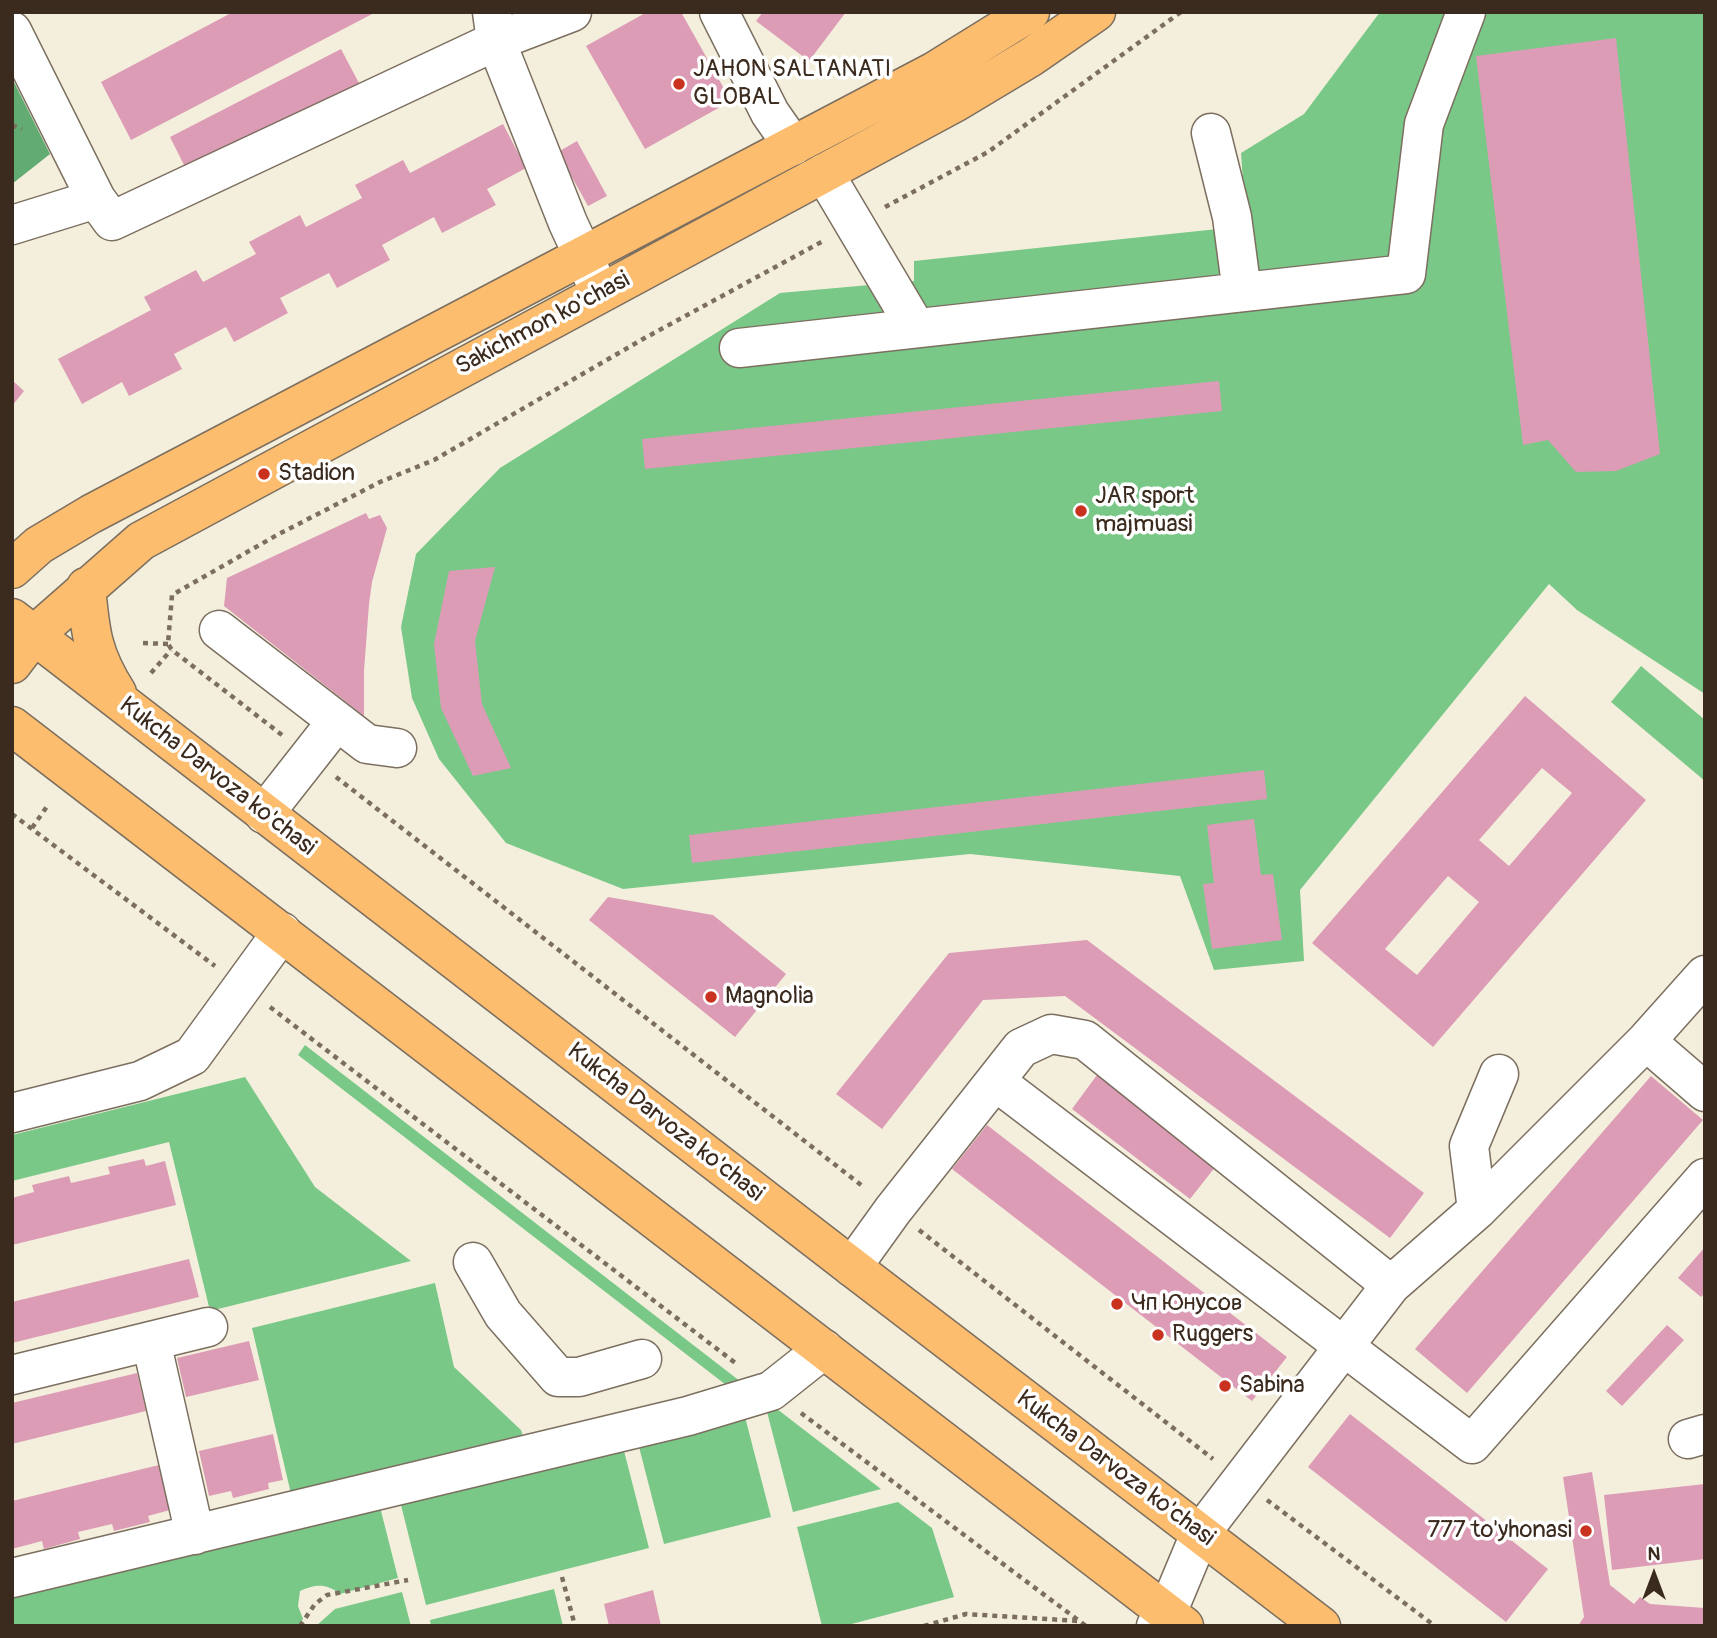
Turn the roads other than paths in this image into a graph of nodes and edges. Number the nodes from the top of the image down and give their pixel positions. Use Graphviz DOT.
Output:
graph roads {
  1 [pos="572,12"];
  2 [pos="719,12"];
  3 [pos="1030,12"];
  4 [pos="1096,12"];
  5 [pos="1466,12"];
  6 [pos="494,27"];
  7 [pos="12,31"];
  8 [pos="1211,133"];
  9 [pos="793,146"];
  10 [pos="824,173"];
  11 [pos="96,199"];
  12 [pos="12,225"];
  13 [pos="583,255"];
  14 [pos="600,292"];
  15 [pos="1242,292"];
  16 [pos="916,328"];
  17 [pos="738,348"];
  18 [pos="12,569"];
  19 [pos="86,587"];
  20 [pos="219,630"];
  21 [pos="20,639"];
  22 [pos="125,706"];
  23 [pos="337,721"];
  24 [pos="12,726"];
  25 [pos="397,748"];
  26 [pos="264,814"];
  27 [pos="282,932"];
  28 [pos="1705,975"];
  29 [pos="1646,1041"];
  30 [pos="1499,1074"];
  31 [pos="995,1081"];
  32 [pos="1705,1092"];
  33 [pos="12,1113"];
  34 [pos="1705,1178"];
  35 [pos="1477,1210"];
  36 [pos="472,1262"];
  37 [pos="852,1267"];
  38 [pos="1391,1285"];
  39 [pos="208,1326"];
  40 [pos="151,1341"];
  41 [pos="1344,1346"];
  42 [pos="824,1349"];
  43 [pos="642,1359"];
  44 [pos="12,1375"];
  45 [pos="1200,1534"];
  46 [pos="195,1535"];
  47 [pos="12,1578"];
  48 [pos="1169,1622"];
  49 [pos="1321,1626"];
  1 -- 6 [label="street"];
  2 -- 9 [label="street"];
  3 -- 9 [label="main road, Sakichmon ko'chasi"];
  4 -- 10 [label="main road, Sakichmon ko'chasi"];
  5 -- 15 [label="street"];
  6 -- 11 [label="street"];
  6 -- 13 [label="street"];
  7 -- 11 [label="street"];
  8 -- 15 [label="street"];
  9 -- 13 [label="main road, Sakichmon ko'chasi"];
  10 -- 14 [label="main road, Sakichmon ko'chasi"];
  10 -- 16 [label="street"];
  11 -- 12 [label="street"];
  13 -- 14 [label="street"];
  13 -- 18 [label="main road, Sakichmon ko'chasi"];
  14 -- 19 [label="main road, Sakichmon ko'chasi"];
  15 -- 16 [label="street"];
  16 -- 17 [label="street"];
  19 -- 21 [label="main road, Sakichmon ko'chasi"];
  19 -- 22 [label="main road"];
  20 -- 23 [label="street"];
  21 -- 22 [label="main road, Kukcha Darvoza ko'chasi"];
  22 -- 26 [label="main road, Kukcha Darvoza ko'chasi"];
  23 -- 25 [label="street"];
  23 -- 26 [label="street"];
  24 -- 27 [label="main road"];
  26 -- 37 [label="main road, Kukcha Darvoza ko'chasi"];
  27 -- 33 [label="street"];
  27 -- 42 [label="main road"];
  28 -- 29 [label="street"];
  29 -- 32 [label="street"];
  29 -- 35 [label="street"];
  30 -- 35 [label="street"];
  31 -- 37 [label="street"];
  31 -- 38 [label="street"];
  31 -- 41 [label="street"];
  34 -- 41 [label="street"];
  35 -- 38 [label="street"];
  36 -- 43 [label="street"];
  37 -- 45 [label="main road, Kukcha Darvoza ko'chasi"];
  38 -- 41 [label="street"];
  39 -- 40 [label="street"];
  40 -- 44 [label="street"];
  40 -- 46 [label="street"];
  41 -- 45 [label="street"];
  42 -- 46 [label="street"];
  42 -- 48 [label="main road"];
  45 -- 48 [label="street"];
  45 -- 49 [label="main road, Kukcha Darvoza ko'chasi"];
  46 -- 47 [label="street"];
}
